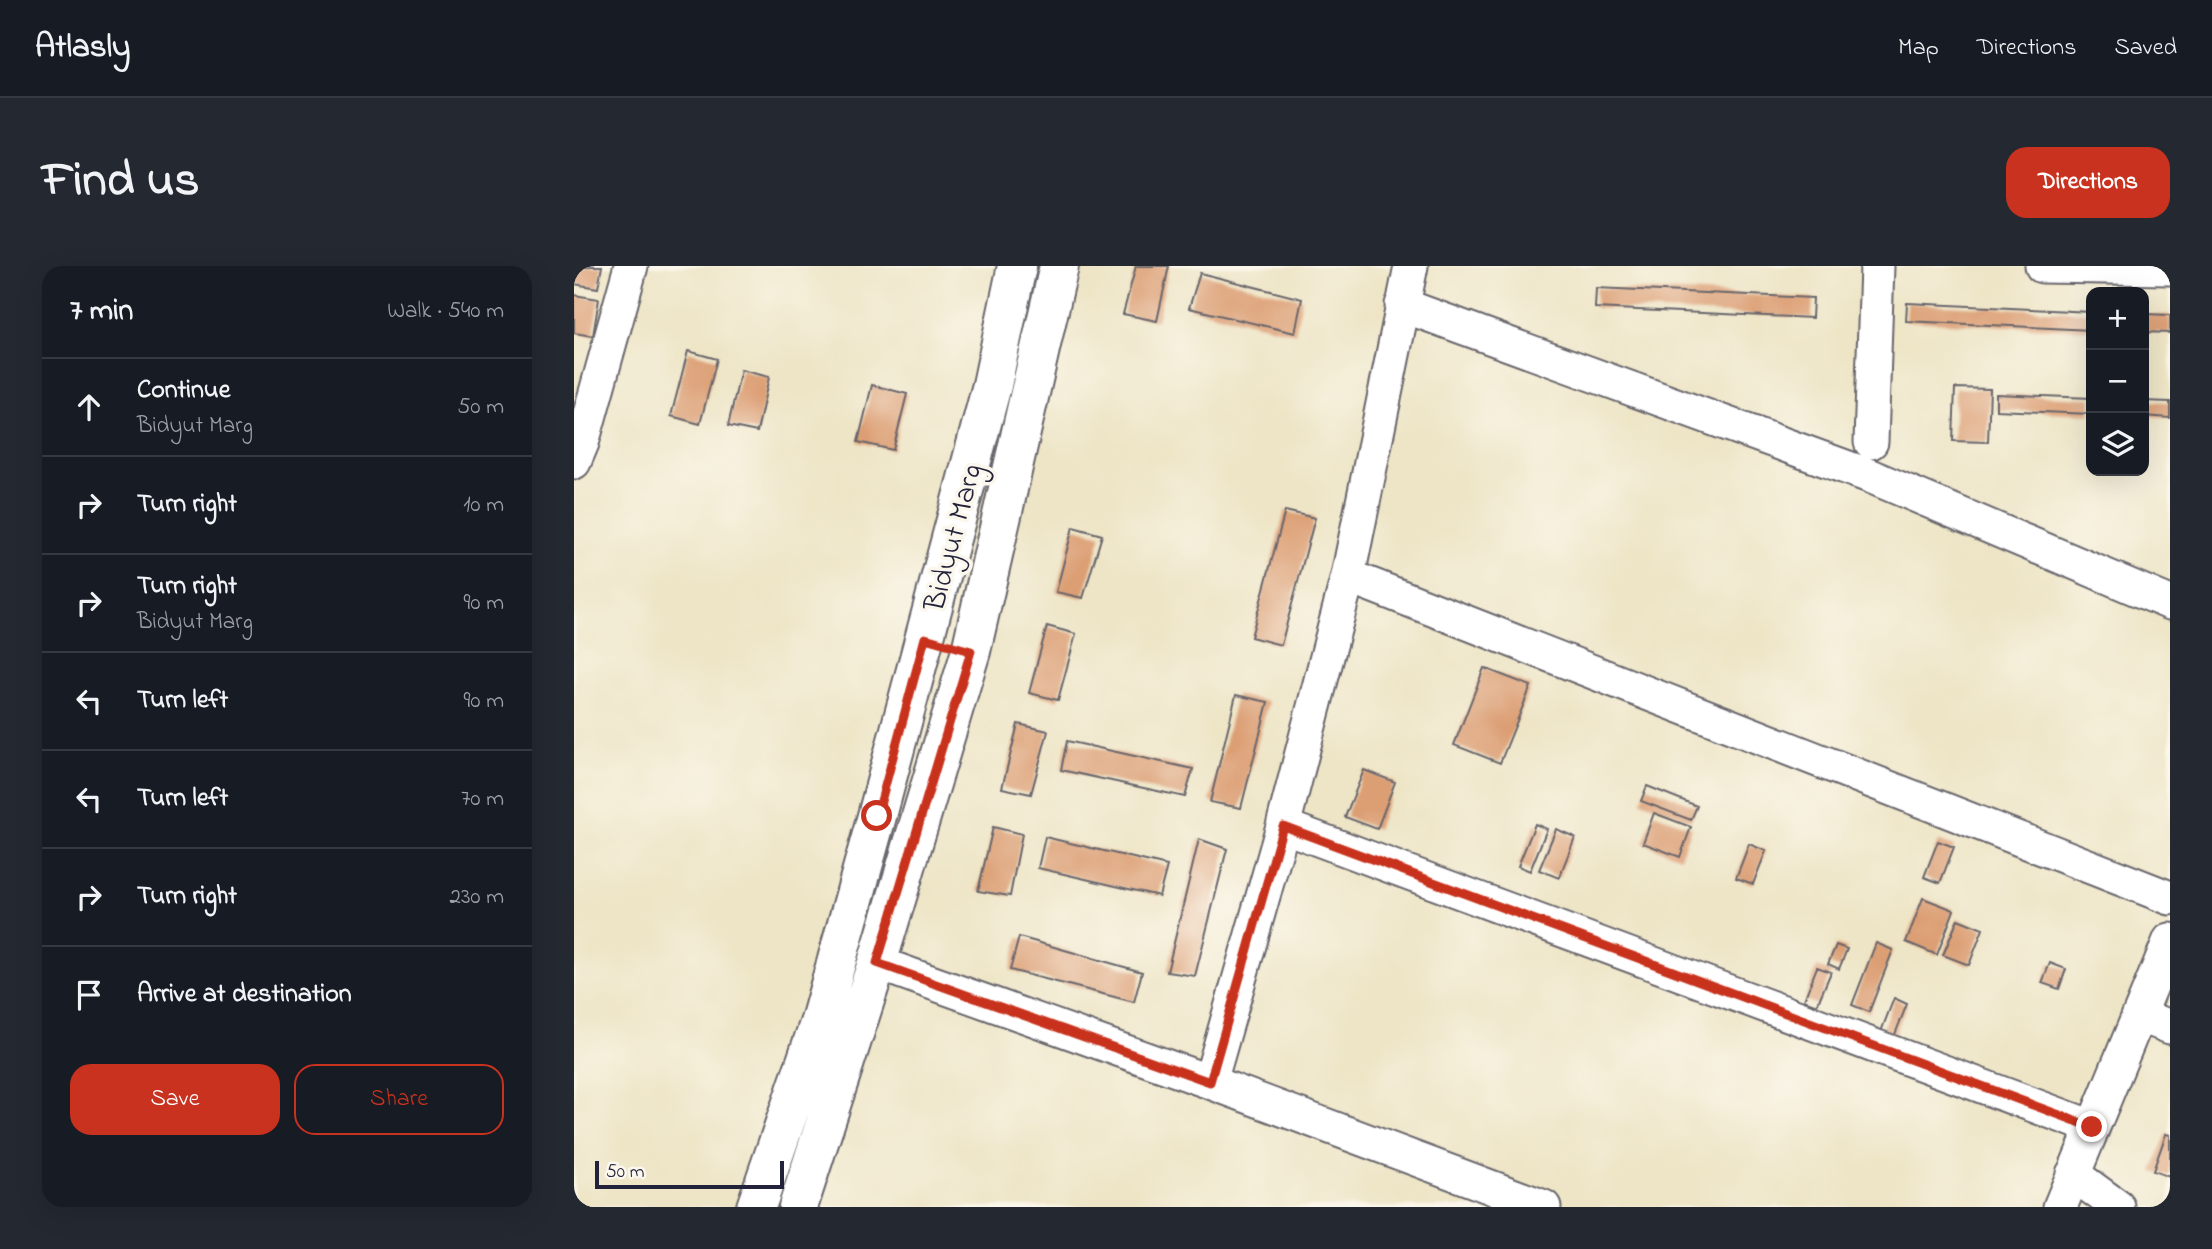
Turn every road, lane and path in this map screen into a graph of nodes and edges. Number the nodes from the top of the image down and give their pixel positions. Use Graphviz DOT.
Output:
graph roads {
  1 [pos="631,266"];
  2 [pos="1017,266"];
  3 [pos="1059,266"];
  4 [pos="1411,266"];
  5 [pos="1877,266"];
  6 [pos="2042,266"];
  7 [pos="2170,268"];
  8 [pos="1402,305"];
  9 [pos="1871,442"];
  10 [pos="574,462"];
  11 [pos="1348,576"];
  12 [pos="2170,603"];
  13 [pos="925,638"];
  14 [pos="971,651"];
  15 [pos="1283,826"];
  16 [pos="2170,898"];
  17 [pos="2170,940"];
  18 [pos="877,963"];
  19 [pos="2139,1015"];
  20 [pos="2170,1027"];
  21 [pos="1210,1082"];
  22 [pos="2092,1127"];
  23 [pos="2073,1174"];
  24 [pos="755,1207"];
  25 [pos="798,1207"];
  26 [pos="1544,1207"];
  27 [pos="2060,1207"];
  28 [pos="2118,1207"];
  1 -- 10 [label="street"];
  2 -- 13 [label="main road, Bidyut Marg"];
  3 -- 14 [label="main road, Bidyut Marg"];
  4 -- 8 [label="street"];
  5 -- 9 [label="street"];
  6 -- 7 [label="street"];
  8 -- 11 [label="street"];
  8 -- 12 [label="street"];
  11 -- 15 [label="street"];
  11 -- 16 [label="street"];
  13 -- 14 [label="main road"];
  13 -- 24 [label="main road, Bidyut Marg"];
  14 -- 18 [label="main road, Bidyut Marg"];
  15 -- 21 [label="street"];
  15 -- 22 [label="street"];
  17 -- 19 [label="street"];
  18 -- 21 [label="street"];
  18 -- 25 [label="main road, Bidyut Marg"];
  19 -- 20 [label="street"];
  19 -- 22 [label="street"];
  21 -- 26 [label="street"];
  22 -- 23 [label="street"];
  23 -- 27 [label="street"];
  23 -- 28 [label="street"];
}
